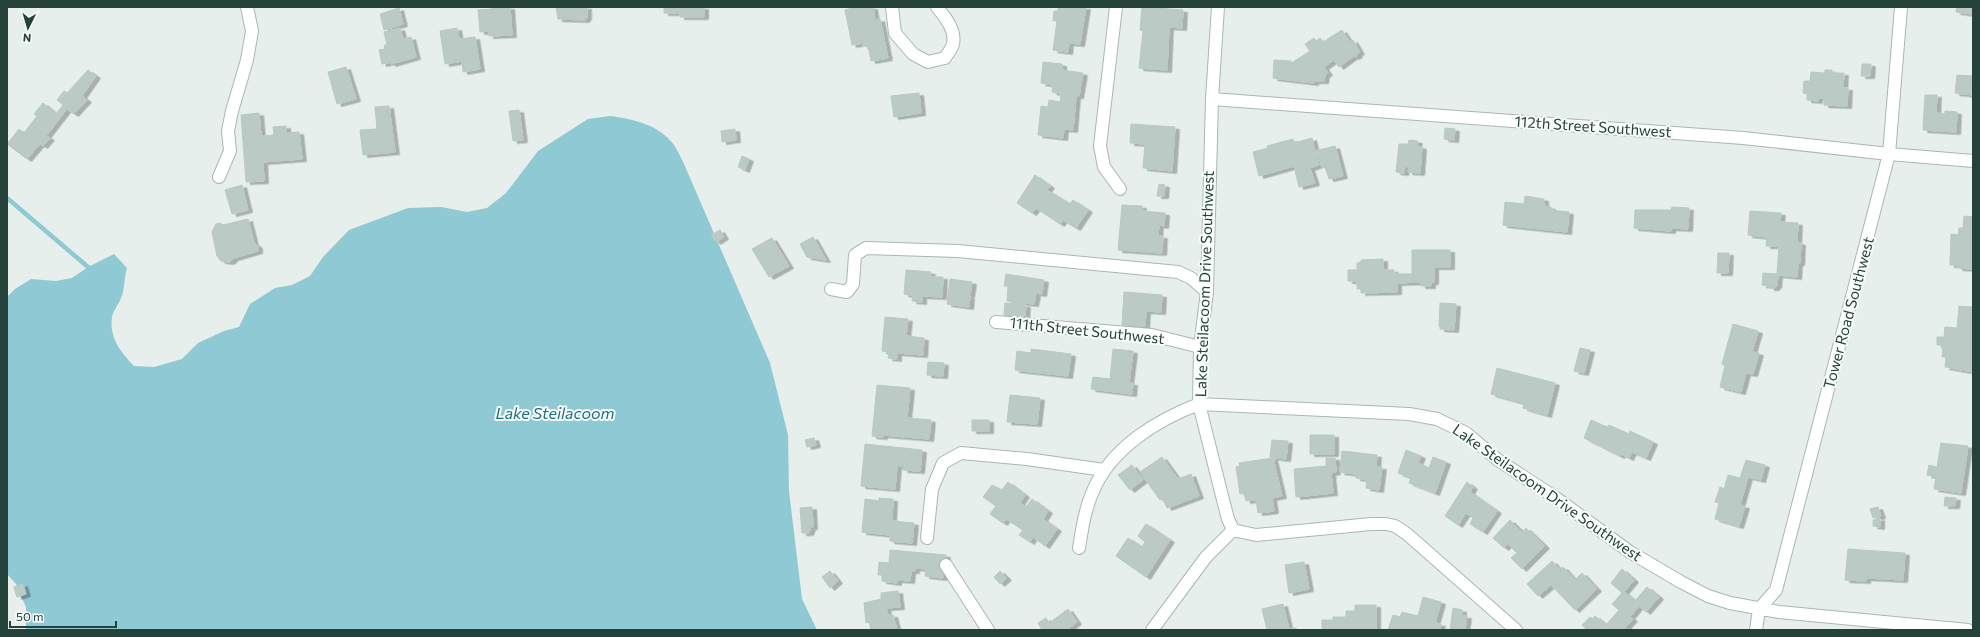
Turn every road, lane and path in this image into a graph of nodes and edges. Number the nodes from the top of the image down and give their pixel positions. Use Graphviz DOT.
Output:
graph roads {
  1 [pos="247,7"];
  2 [pos="892,7"];
  3 [pos="937,7"];
  4 [pos="1116,7"];
  5 [pos="1218,7"];
  6 [pos="1901,7"];
  7 [pos="1212,98"];
  8 [pos="1890,154"];
  9 [pos="1973,161"];
  10 [pos="219,177"];
  11 [pos="1120,189"];
  12 [pos="831,290"];
  13 [pos="1207,292"];
  14 [pos="996,322"];
  15 [pos="1200,347"];
  16 [pos="1199,404"];
  17 [pos="1104,470"];
  18 [pos="1233,530"];
  19 [pos="927,538"];
  20 [pos="1079,548"];
  21 [pos="946,565"];
  22 [pos="1759,609"];
  23 [pos="988,630"];
  24 [pos="1152,630"];
  25 [pos="1516,630"];
  26 [pos="1756,630"];
  27 [pos="1968,630"];
  1 -- 10 [label="street"];
  2 -- 3 [label="street"];
  4 -- 11 [label="street"];
  5 -- 7 [label="street, Lake Steilacoom Drive Southwest"];
  6 -- 8 [label="street, Tower Road Southwest"];
  7 -- 8 [label="street, 112th Street Southwest"];
  7 -- 13 [label="street, Lake Steilacoom Drive Southwest"];
  8 -- 9 [label="street, 112th Street Southwest"];
  8 -- 22 [label="street, Tower Road Southwest"];
  12 -- 13 [label="street"];
  13 -- 15 [label="street, Lake Steilacoom Drive Southwest"];
  14 -- 15 [label="street, 111th Street Southwest"];
  15 -- 16 [label="street, Lake Steilacoom Drive Southwest"];
  16 -- 17 [label="street"];
  16 -- 18 [label="street"];
  16 -- 22 [label="street, Lake Steilacoom Drive Southwest"];
  17 -- 19 [label="street"];
  17 -- 20 [label="street"];
  18 -- 24 [label="street"];
  18 -- 25 [label="street"];
  21 -- 23 [label="street"];
  22 -- 26 [label="street"];
  22 -- 27 [label="street, Lake Steilacoom Drive Southwest"];
}
